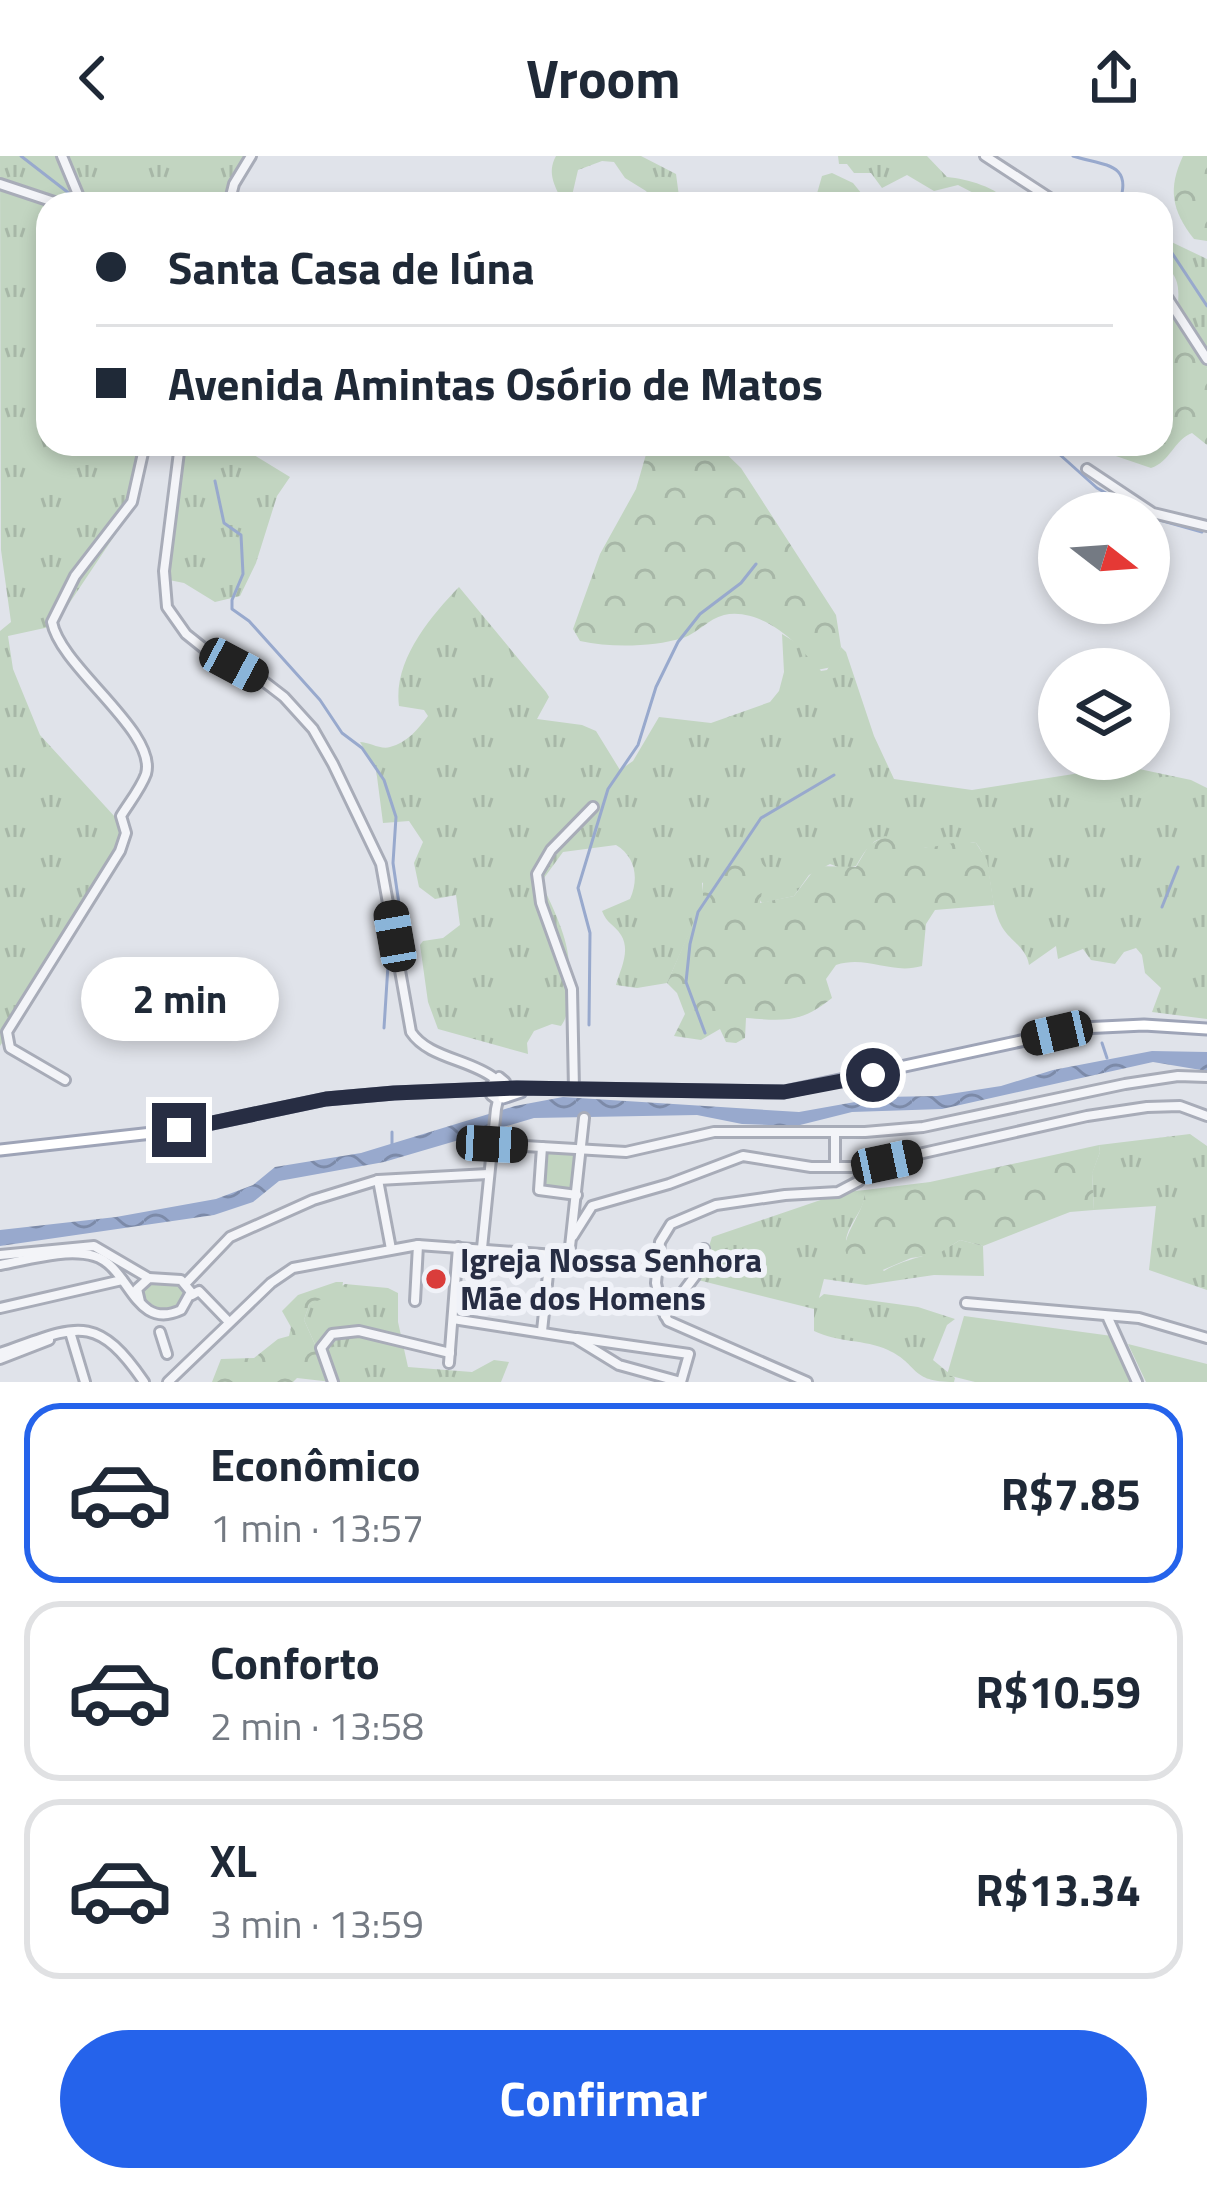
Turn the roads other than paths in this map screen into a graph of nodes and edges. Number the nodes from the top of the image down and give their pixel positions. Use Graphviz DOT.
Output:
graph roads {
  1 [pos="62,156"];
  2 [pos="251,156"];
  3 [pos="985,156"];
  4 [pos="0,184"];
  5 [pos="77,192"];
  6 [pos="234,192"];
  7 [pos="1040,192"];
  8 [pos="36,196"];
  9 [pos="1173,307"];
  10 [pos="1207,359"];
  11 [pos="143,456"];
  12 [pos="178,456"];
  13 [pos="1087,469"];
  14 [pos="1207,526"];
  15 [pos="593,807"];
  16 [pos="1207,1029"];
  17 [pos="1207,1078"];
  18 [pos="65,1080"];
  19 [pos="538,1089"];
  20 [pos="574,1089"];
  21 [pos="499,1091"];
  22 [pos="1207,1116"];
  23 [pos="584,1118"];
  24 [pos="836,1133"];
  25 [pos="493,1138"];
  26 [pos="542,1147"];
  27 [pos="582,1149"];
  28 [pos="0,1150"];
  29 [pos="835,1167"];
  30 [pos="861,1167"];
  31 [pos="488,1174"];
  32 [pos="378,1180"];
  33 [pos="577,1195"];
  34 [pos="573,1236"];
  35 [pos="418,1245"];
  36 [pos="458,1247"];
  37 [pos="482,1248"];
  38 [pos="391,1249"];
  39 [pos="704,1249"];
  40 [pos="0,1255"];
  41 [pos="550,1255"];
  42 [pos="0,1264"];
  43 [pos="149,1278"];
  44 [pos="122,1280"];
  45 [pos="186,1283"];
  46 [pos="191,1296"];
  47 [pos="415,1301"];
  48 [pos="140,1303"];
  49 [pos="966,1303"];
  50 [pos="0,1307"];
  51 [pos="664,1317"];
  52 [pos="453,1318"];
  53 [pos="1108,1318"];
  54 [pos="229,1322"];
  55 [pos="70,1332"];
  56 [pos="160,1332"];
  57 [pos="542,1332"];
  58 [pos="575,1338"];
  59 [pos="1207,1339"];
  60 [pos="167,1354"];
  61 [pos="0,1356"];
  62 [pos="173,1380"];
  63 [pos="85,1382"];
  64 [pos="144,1382"];
  65 [pos="333,1382"];
  66 [pos="681,1382"];
  67 [pos="807,1382"];
  68 [pos="1136,1382"];
  1 -- 5 [label="street"];
  2 -- 6 [label="street"];
  3 -- 7 [label="street"];
  4 -- 8 [label="street"];
  9 -- 10 [label="street"];
  11 -- 18 [label="street"];
  12 -- 21 [label="street"];
  13 -- 14 [label="street"];
  15 -- 20 [label="street"];
  16 -- 20 [label="main road"];
  17 -- 24 [label="street"];
  19 -- 20 [label="main road"];
  19 -- 21 [label="main road"];
  19 -- 21 [label="main road"];
  21 -- 25 [label="street"];
  21 -- 28 [label="main road"];
  22 -- 30 [label="street"];
  23 -- 27 [label="street"];
  24 -- 27 [label="street"];
  24 -- 29 [label="street"];
  25 -- 26 [label="street"];
  25 -- 31 [label="street"];
  26 -- 27 [label="street"];
  26 -- 33 [label="street"];
  27 -- 33 [label="street"];
  29 -- 30 [label="street"];
  29 -- 34 [label="street"];
  30 -- 51 [label="street"];
  31 -- 32 [label="street"];
  31 -- 37 [label="street"];
  32 -- 38 [label="street"];
  32 -- 45 [label="street"];
  33 -- 34 [label="street"];
  34 -- 41 [label="street"];
  35 -- 36 [label="street"];
  35 -- 38 [label="street"];
  35 -- 47 [label="street"];
  36 -- 37 [label="street"];
  36 -- 52 [label="street"];
  37 -- 41 [label="street"];
  38 -- 54 [label="street"];
  39 -- 51 [label="street"];
  40 -- 43 [label="street"];
  41 -- 57 [label="street"];
  42 -- 44 [label="street"];
  43 -- 45 [label="street"];
  43 -- 48 [label="street"];
  44 -- 48 [label="street"];
  44 -- 50 [label="street"];
  45 -- 46 [label="street"];
  46 -- 48 [label="street"];
  46 -- 54 [label="street"];
  49 -- 53 [label="street"];
  51 -- 67 [label="street"];
  52 -- 57 [label="street"];
  52 -- 65 [label="street"];
  53 -- 59 [label="street"];
  53 -- 68 [label="street"];
  54 -- 62 [label="street"];
  55 -- 61 [label="street"];
  55 -- 63 [label="street"];
  55 -- 64 [label="street"];
  56 -- 60 [label="street"];
  57 -- 58 [label="street"];
  58 -- 66 [label="street"];
  58 -- 66 [label="street"];
}
